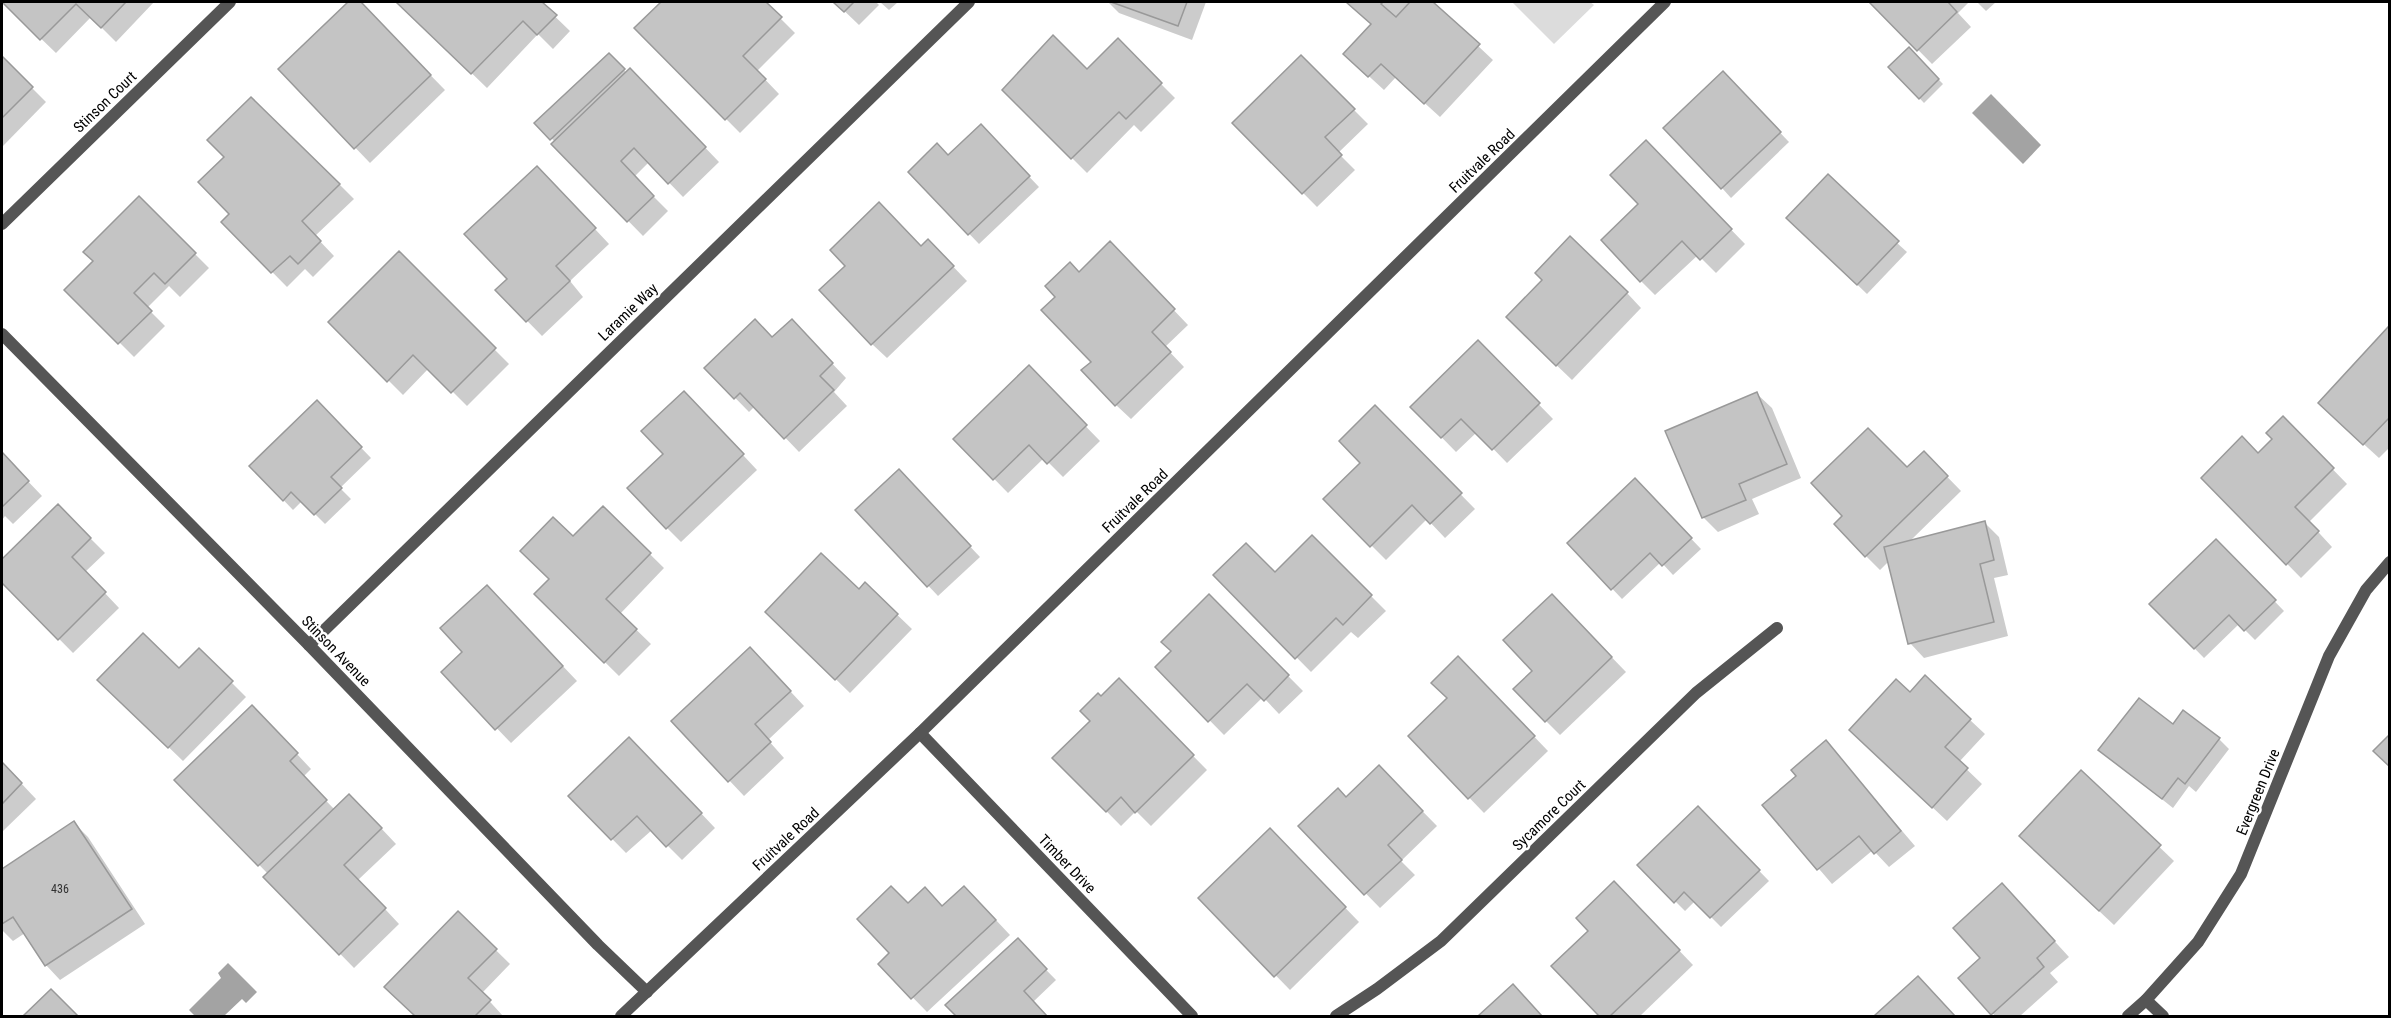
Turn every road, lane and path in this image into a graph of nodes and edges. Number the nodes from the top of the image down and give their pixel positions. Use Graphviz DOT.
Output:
graph roads {
  1 [pos="230,2"];
  2 [pos="969,2"];
  3 [pos="1665,2"];
  4 [pos="2,224"];
  5 [pos="2,334"];
  6 [pos="2390,562"];
  7 [pos="1777,628"];
  8 [pos="309,645"];
  9 [pos="920,733"];
  10 [pos="646,992"];
  11 [pos="2146,999"];
  12 [pos="621,1017"];
  13 [pos="1192,1017"];
  14 [pos="1336,1017"];
  15 [pos="2128,1017"];
  16 [pos="2163,1017"];
  1 -- 4 [label="street, Stinson Court"];
  2 -- 8 [label="street, Laramie Way"];
  3 -- 9 [label="street, Fruitvale Road"];
  5 -- 8 [label="street, Stinson Avenue"];
  6 -- 11 [label="street, Evergreen Drive"];
  7 -- 14 [label="street, Sycamore Court"];
  8 -- 10 [label="street, Stinson Avenue"];
  9 -- 10 [label="street, Fruitvale Road"];
  9 -- 13 [label="street, Timber Drive"];
  10 -- 12 [label="street, Fruitvale Road"];
  11 -- 15 [label="street, Evergreen Drive"];
  11 -- 16 [label="street"];
}
